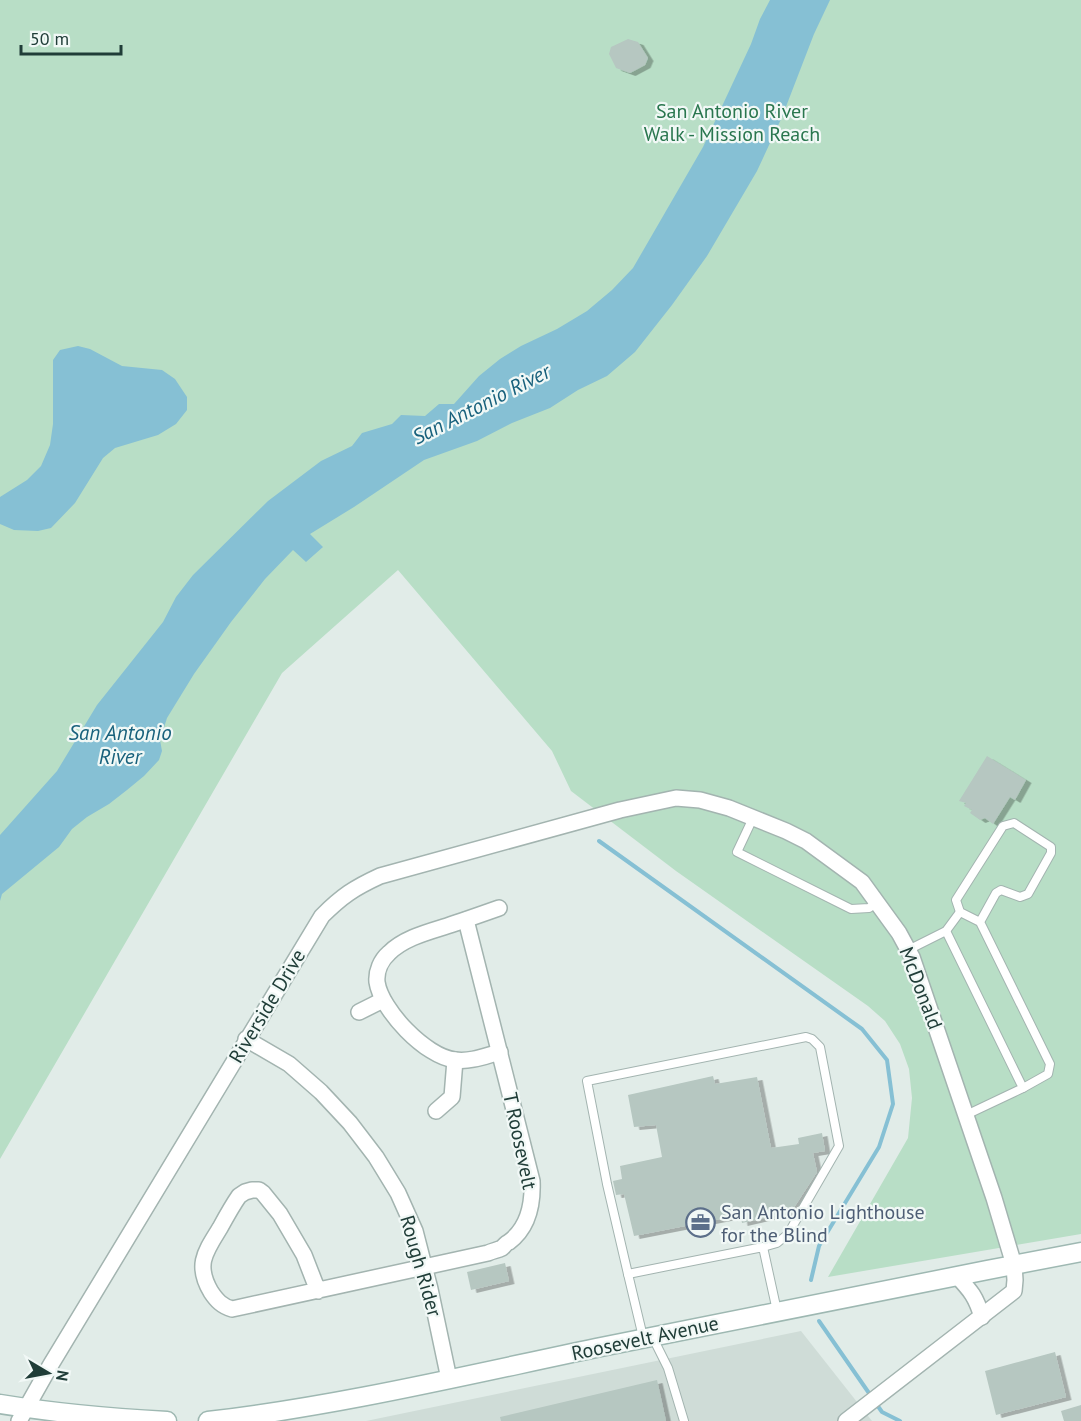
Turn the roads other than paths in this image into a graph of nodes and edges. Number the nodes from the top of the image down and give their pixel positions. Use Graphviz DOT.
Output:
graph roads {
  1 [pos="676,798"];
  2 [pos="753,818"];
  3 [pos="877,902"];
  4 [pos="500,908"];
  5 [pos="960,912"];
  6 [pos="466,920"];
  7 [pos="980,922"];
  8 [pos="946,931"];
  9 [pos="908,950"];
  10 [pos="383,1000"];
  11 [pos="359,1012"];
  12 [pos="246,1039"];
  13 [pos="500,1052"];
  14 [pos="455,1060"];
  15 [pos="1023,1088"];
  16 [pos="436,1111"];
  17 [pos="966,1115"];
  18 [pos="764,1247"];
  19 [pos="1081,1252"];
  20 [pos="1014,1265"];
  21 [pos="424,1266"];
  22 [pos="628,1274"];
  23 [pos="957,1276"];
  24 [pos="318,1291"];
  25 [pos="777,1311"];
  26 [pos="981,1317"];
  27 [pos="648,1337"];
  28 [pos="449,1379"];
  29 [pos="0,1404"];
  30 [pos="22,1415"];
  31 [pos="851,1417"];
  32 [pos="218,1420"];
  33 [pos="167,1421"];
  34 [pos="684,1421"];
  1 -- 2 [label="street, McDonald"];
  1 -- 12 [label="street, Riverside Drive"];
  2 -- 3 [label="street, McDonald"];
  2 -- 3 [label="lane"];
  3 -- 9 [label="street, McDonald"];
  4 -- 6 [label="street"];
  5 -- 7 [label="lane"];
  5 -- 7 [label="lane"];
  5 -- 8 [label="lane"];
  6 -- 10 [label="street"];
  6 -- 13 [label="street, T Roosevelt"];
  7 -- 15 [label="lane"];
  8 -- 9 [label="lane"];
  8 -- 15 [label="lane"];
  9 -- 17 [label="street, McDonald"];
  10 -- 11 [label="street"];
  10 -- 14 [label="street"];
  12 -- 21 [label="street, Rough Rider"];
  12 -- 30 [label="street, Riverside Drive"];
  13 -- 14 [label="street"];
  13 -- 21 [label="street, T Roosevelt"];
  14 -- 16 [label="street"];
  15 -- 17 [label="lane"];
  17 -- 20 [label="street, McDonald"];
  18 -- 22 [label="lane"];
  18 -- 22 [label="lane"];
  18 -- 25 [label="lane"];
  19 -- 20 [label="main road, Roosevelt Avenue"];
  20 -- 23 [label="main road, Roosevelt Avenue"];
  20 -- 26 [label="street"];
  21 -- 24 [label="street, T Roosevelt"];
  21 -- 28 [label="street, Rough Rider"];
  22 -- 27 [label="lane"];
  23 -- 25 [label="main road, Roosevelt Avenue"];
  23 -- 26 [label="street"];
  24 -- 24 [label="street, T Roosevelt"];
  25 -- 27 [label="main road, Roosevelt Avenue"];
  26 -- 31 [label="street"];
  27 -- 28 [label="main road, Roosevelt Avenue"];
  27 -- 34 [label="lane"];
  28 -- 32 [label="main road, Roosevelt Avenue"];
  29 -- 30 [label="main road"];
  30 -- 33 [label="main road"];
}
